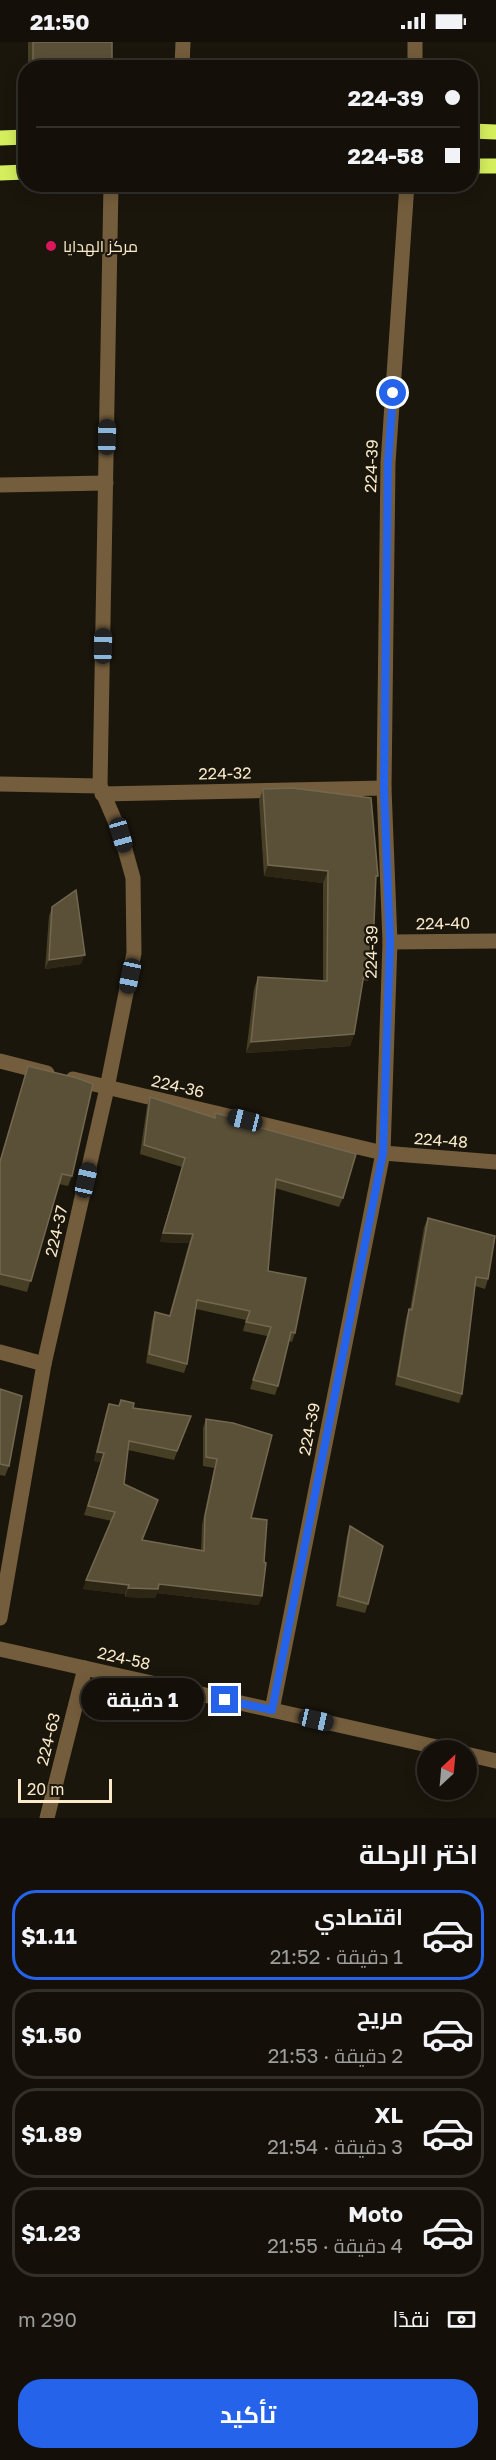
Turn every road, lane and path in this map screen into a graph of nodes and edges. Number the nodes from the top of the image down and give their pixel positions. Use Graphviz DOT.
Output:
graph roads {
  1 [pos="183,42"];
  2 [pos="415,42"];
  3 [pos="182,60"];
  4 [pos="415,60"];
  5 [pos="478,131"];
  6 [pos="496,132"];
  7 [pos="18,137"];
  8 [pos="0,138"];
  9 [pos="478,166"];
  10 [pos="496,166"];
  11 [pos="18,172"];
  12 [pos="0,173"];
  13 [pos="111,192"];
  14 [pos="406,192"];
  15 [pos="106,483"];
  16 [pos="0,485"];
  17 [pos="0,784"];
  18 [pos="384,788"];
  19 [pos="101,790"];
  20 [pos="496,941"];
  21 [pos="390,942"];
  22 [pos="0,1061"];
  23 [pos="107,1088"];
  24 [pos="383,1153"];
  25 [pos="496,1162"];
  26 [pos="0,1352"];
  27 [pos="44,1364"];
  28 [pos="0,1618"];
  29 [pos="0,1649"];
  30 [pos="85,1668"];
  31 [pos="272,1710"];
  32 [pos="417,1743"];
  33 [pos="477,1757"];
  34 [pos="496,1761"];
  35 [pos="47,1818"];
  1 -- 3 [label="street"];
  2 -- 4 [label="street"];
  5 -- 6 [label="main road"];
  7 -- 8 [label="main road"];
  9 -- 10 [label="main road"];
  11 -- 12 [label="main road"];
  13 -- 15 [label="street"];
  14 -- 18 [label="street, 224-39"];
  15 -- 16 [label="street"];
  15 -- 19 [label="street"];
  17 -- 19 [label="street, 224-32"];
  18 -- 19 [label="street, 224-32"];
  18 -- 21 [label="street, 224-39"];
  19 -- 23 [label="street, 224-37"];
  20 -- 21 [label="street, 224-40"];
  21 -- 24 [label="street, 224-39"];
  22 -- 23 [label="street, 224-36"];
  23 -- 24 [label="street, 224-36"];
  23 -- 27 [label="street, 224-37"];
  24 -- 25 [label="street, 224-48"];
  24 -- 31 [label="street, 224-39"];
  26 -- 27 [label="street"];
  27 -- 28 [label="street, 224-37"];
  29 -- 30 [label="street, 224-58"];
  30 -- 31 [label="street, 224-58"];
  30 -- 35 [label="street, 224-63"];
  31 -- 32 [label="street, 224-58"];
  33 -- 34 [label="street"];
}
